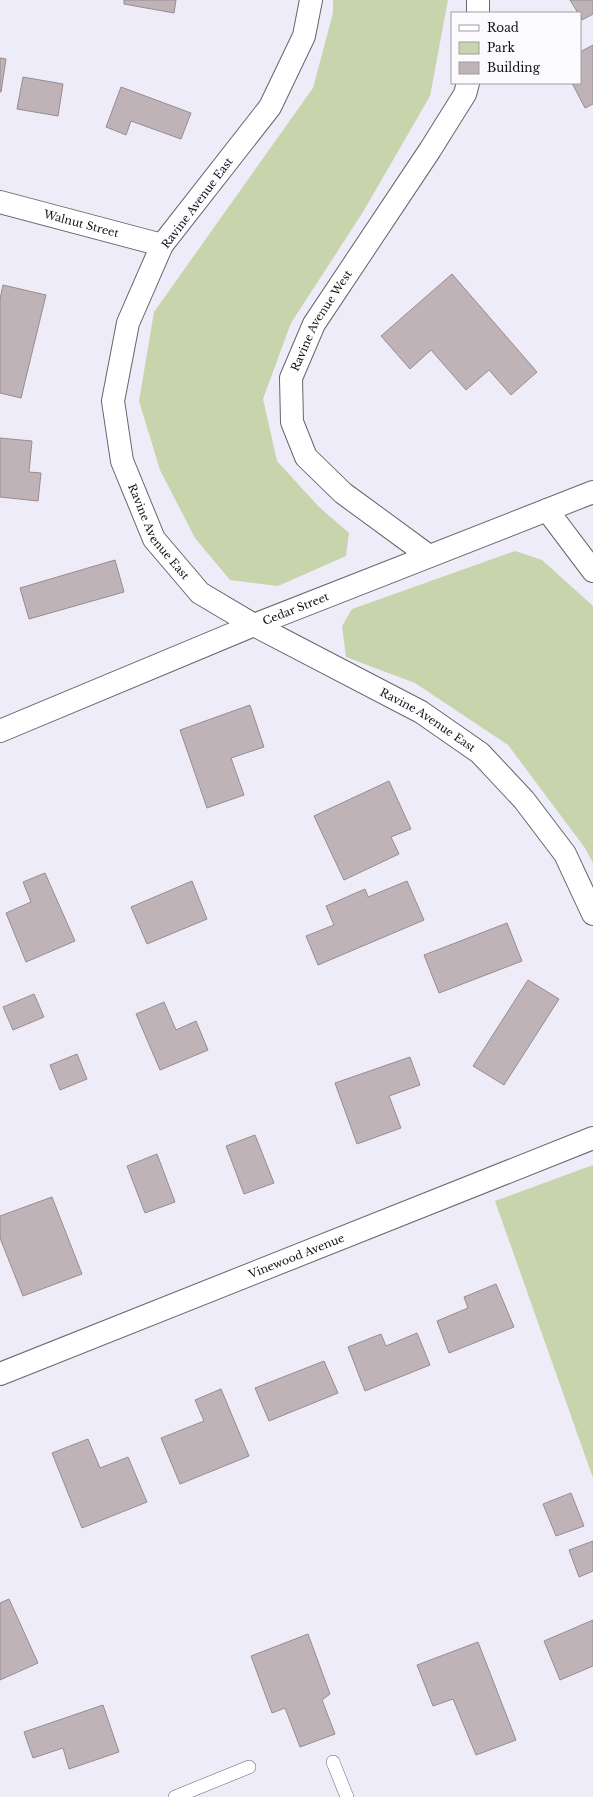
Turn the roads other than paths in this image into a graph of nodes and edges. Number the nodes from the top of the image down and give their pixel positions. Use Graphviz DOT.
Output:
graph roads {
  1 [pos="310,0"];
  2 [pos="478,0"];
  3 [pos="478,12"];
  4 [pos="468,84"];
  5 [pos="0,202"];
  6 [pos="162,246"];
  7 [pos="593,492"];
  8 [pos="547,510"];
  9 [pos="429,556"];
  10 [pos="593,571"];
  11 [pos="254,625"];
  12 [pos="0,731"];
  13 [pos="593,914"];
  14 [pos="593,1138"];
  15 [pos="0,1374"];
  16 [pos="333,1762"];
  17 [pos="249,1767"];
  18 [pos="175,1797"];
  19 [pos="348,1797"];
  1 -- 6 [label="street, Ravine Avenue East"];
  2 -- 3 [label="street"];
  4 -- 9 [label="street, Ravine Avenue West"];
  5 -- 6 [label="street, Walnut Street"];
  6 -- 11 [label="street, Ravine Avenue East"];
  7 -- 8 [label="street, Cedar Street"];
  8 -- 9 [label="street, Cedar Street"];
  8 -- 10 [label="street"];
  9 -- 11 [label="street, Cedar Street"];
  11 -- 12 [label="street, Cedar Street"];
  11 -- 13 [label="street, Ravine Avenue East"];
  14 -- 15 [label="street, Vinewood Avenue"];
  16 -- 19 [label="lane"];
  17 -- 18 [label="lane"];
}
